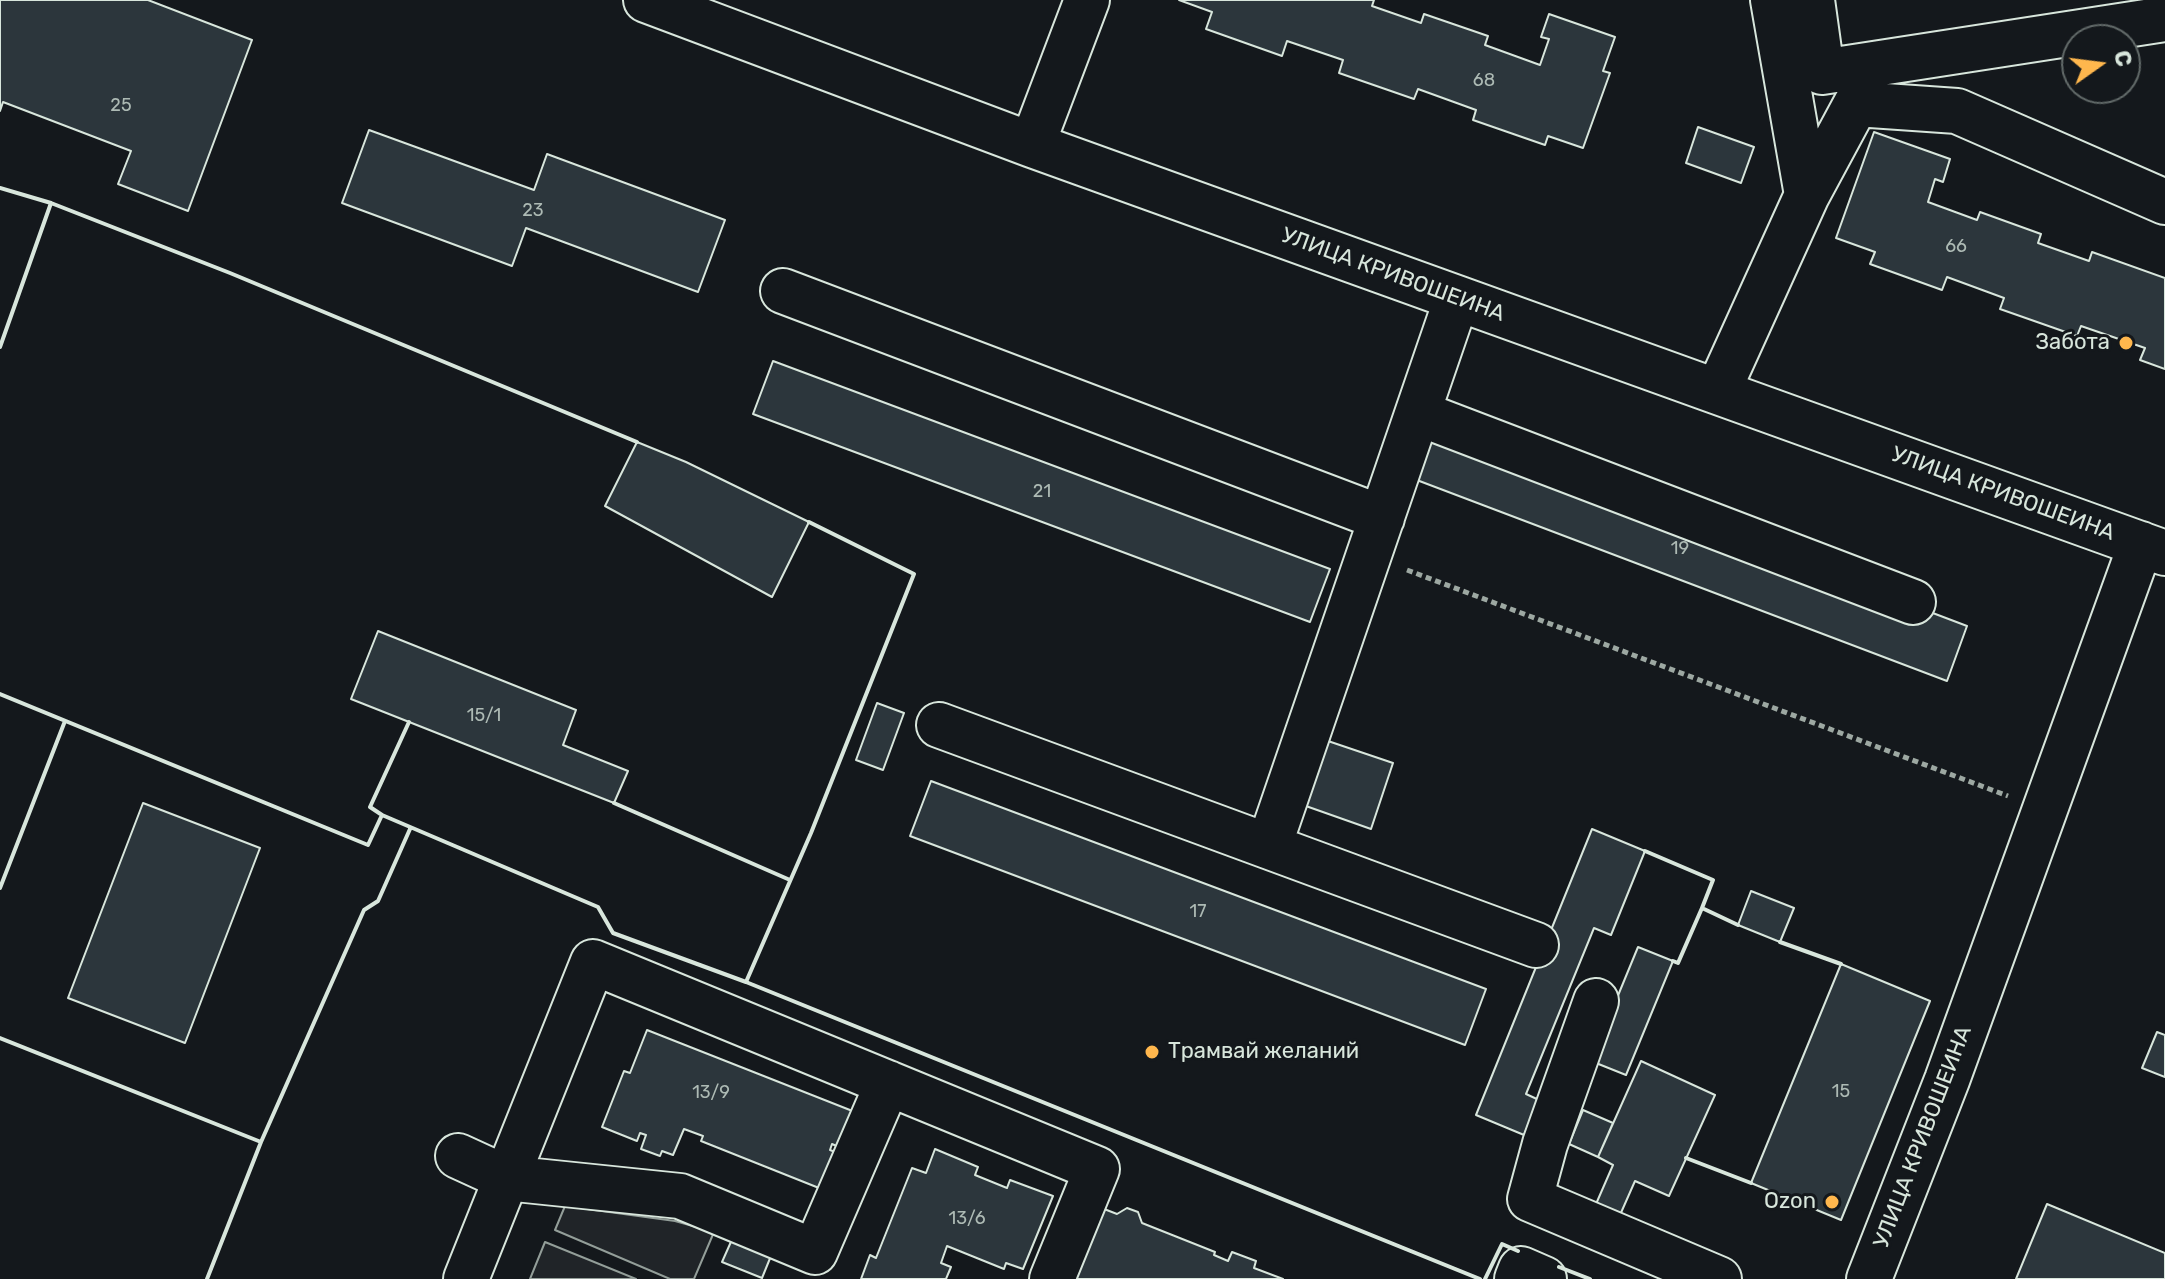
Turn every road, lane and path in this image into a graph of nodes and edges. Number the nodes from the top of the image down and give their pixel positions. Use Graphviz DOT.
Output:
graph roads {
  1 [pos="646,0"];
  2 [pos="1087,0"];
  3 [pos="1773,0"];
  4 [pos="1812,0"];
  5 [pos="2165,19"];
  6 [pos="1032,145"];
  7 [pos="1807,195"];
  8 [pos="2165,202"];
  9 [pos="783,291"];
  10 [pos="1457,298"];
  11 [pos="1718,391"];
  12 [pos="1418,413"];
  13 [pos="1375,536"];
  14 [pos="2153,549"];
  15 [pos="1913,602"];
  16 [pos="939,725"];
  17 [pos="2008,796"];
  18 [pos="1269,846"];
  19 [pos="1536,945"];
  20 [pos="1596,1001"];
  21 [pos="888,1083"];
  22 [pos="458,1156"];
  23 [pos="506,1178"];
  24 [pos="810,1266"];
  25 [pos="466,1279"];
  26 [pos="1052,1279"];
  27 [pos="1517,1279"];
  28 [pos="1544,1279"];
  29 [pos="1719,1279"];
  30 [pos="1869,1279"];
  1 -- 6 [label="street, УЛИЦА КРИВОШЕИНА"];
  2 -- 6 [label="street"];
  3 -- 7 [label="street"];
  4 -- 5 [label="street"];
  6 -- 10 [label="street, УЛИЦА КРИВОШЕИНА"];
  7 -- 8 [label="street"];
  7 -- 11 [label="street"];
  9 -- 13 [label="street"];
  10 -- 11 [label="street, УЛИЦА КРИВОШЕИНА"];
  10 -- 12 [label="street"];
  11 -- 14 [label="street, УЛИЦА КРИВОШЕИНА"];
  12 -- 13 [label="street"];
  12 -- 15 [label="street"];
  13 -- 17 [label="path"];
  13 -- 18 [label="street"];
  14 -- 30 [label="street, УЛИЦА КРИВОШЕИНА"];
  16 -- 18 [label="street"];
  18 -- 19 [label="street"];
  20 -- 29 [label="street"];
  21 -- 23 [label="street"];
  21 -- 24 [label="street"];
  21 -- 26 [label="street"];
  22 -- 23 [label="street"];
  23 -- 24 [label="street"];
  23 -- 25 [label="street"];
  27 -- 28 [label="street"];
}
